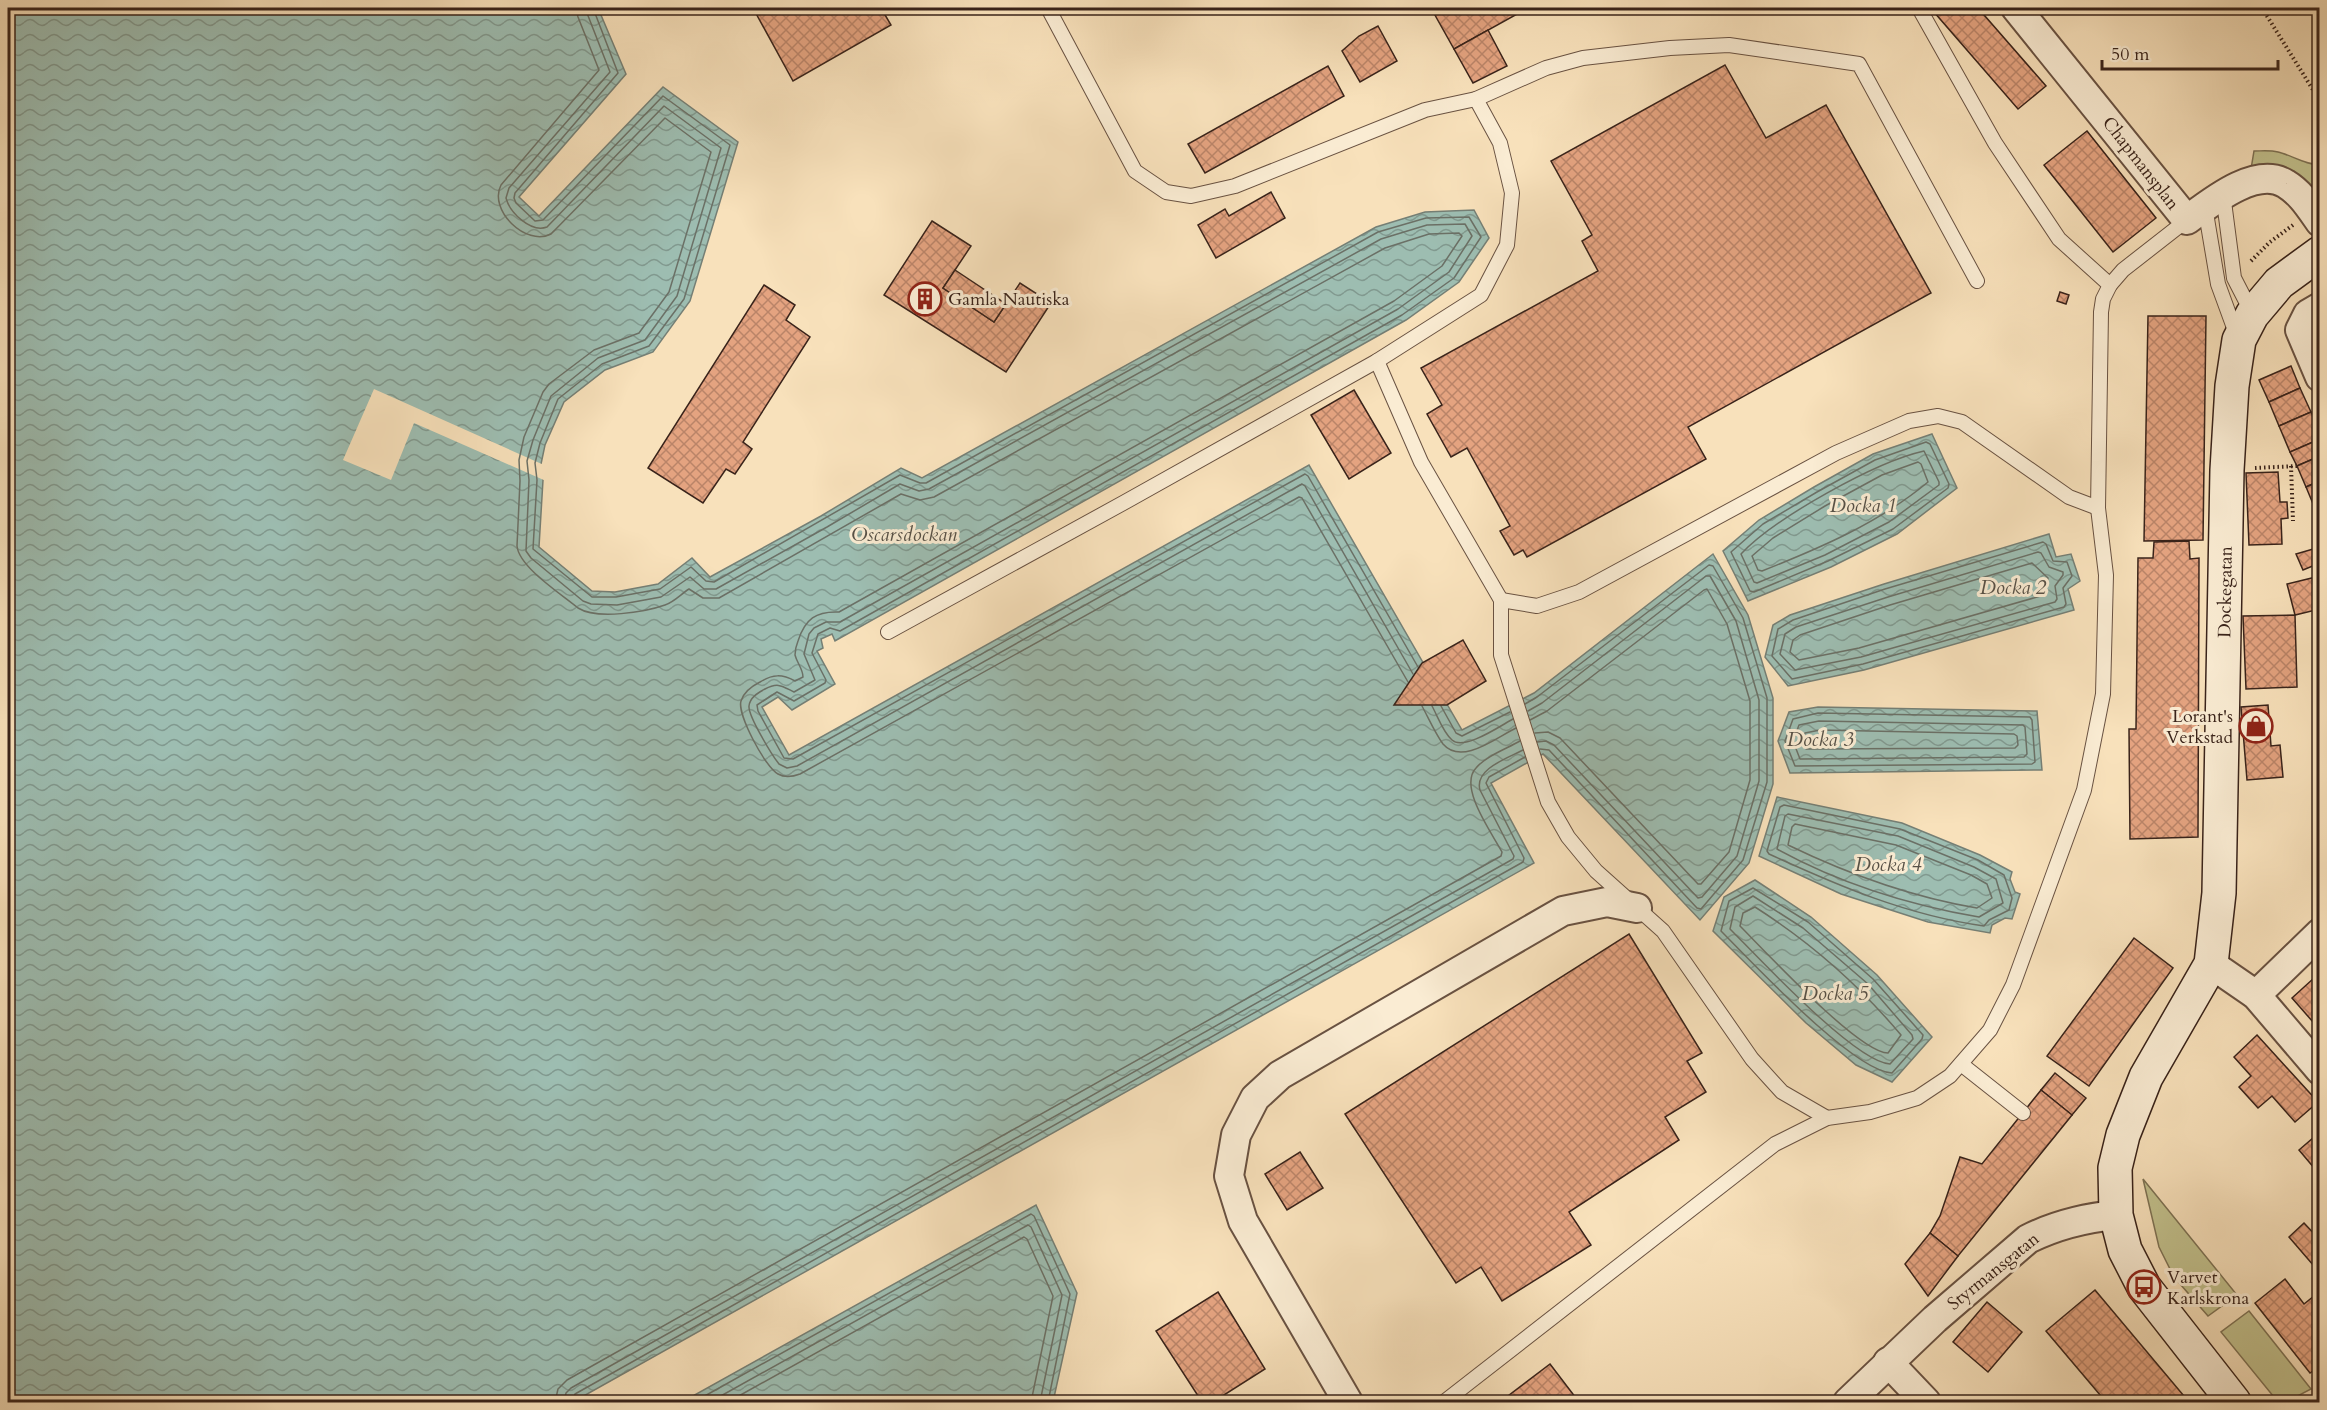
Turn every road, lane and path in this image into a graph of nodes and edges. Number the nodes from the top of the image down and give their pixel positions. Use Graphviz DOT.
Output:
graph roads {
  1 [pos="1048,8"];
  2 [pos="1918,8"];
  3 [pos="2016,8"];
  4 [pos="2262,8"];
  5 [pos="1476,99"];
  6 [pos="2319,101"];
  7 [pos="2205,207"];
  8 [pos="2316,216"];
  9 [pos="2319,253"];
  10 [pos="2234,278"];
  11 [pos="1977,281"];
  12 [pos="2110,285"];
  13 [pos="2319,307"];
  14 [pos="2246,328"];
  15 [pos="1377,361"];
  16 [pos="2319,377"];
  17 [pos="2290,466"];
  18 [pos="2297,466"];
  19 [pos="2227,470"];
  20 [pos="2098,507"];
  21 [pos="2293,521"];
  22 [pos="1501,600"];
  23 [pos="888,632"];
  24 [pos="1637,908"];
  25 [pos="2319,933"];
  26 [pos="2211,964"];
  27 [pos="2256,995"];
  28 [pos="1961,1064"];
  29 [pos="2319,1070"];
  30 [pos="2023,1113"];
  31 [pos="1827,1118"];
  32 [pos="2116,1215"];
  33 [pos="1888,1362"];
  34 [pos="1348,1402"];
  35 [pos="1444,1402"];
  36 [pos="1848,1402"];
  37 [pos="1926,1402"];
  38 [pos="2234,1402"];
  1 -- 5 [label="lane"];
  2 -- 12 [label="lane"];
  3 -- 7 [label="street, Chapmansplan"];
  4 -- 6 [label="path"];
  5 -- 11 [label="lane"];
  5 -- 15 [label="lane"];
  7 -- 8 [label="street"];
  7 -- 10 [label="lane"];
  7 -- 12 [label="lane"];
  7 -- 14 [label="lane"];
  8 -- 10 [label="path"];
  9 -- 14 [label="street"];
  10 -- 14 [label="lane"];
  12 -- 20 [label="lane"];
  13 -- 16 [label="street"];
  14 -- 19 [label="street, Dockegatan"];
  15 -- 22 [label="lane"];
  15 -- 23 [label="lane"];
  17 -- 18 [label="path"];
  17 -- 19 [label="path"];
  17 -- 21 [label="path"];
  19 -- 26 [label="street, Dockegatan"];
  20 -- 22 [label="lane"];
  20 -- 28 [label="lane"];
  22 -- 24 [label="lane"];
  24 -- 31 [label="lane"];
  24 -- 34 [label="street"];
  25 -- 27 [label="street"];
  26 -- 27 [label="street"];
  26 -- 32 [label="street"];
  27 -- 29 [label="street"];
  28 -- 30 [label="lane"];
  28 -- 31 [label="lane"];
  31 -- 35 [label="lane"];
  32 -- 33 [label="street, Styrmansgatan"];
  32 -- 38 [label="street"];
  33 -- 36 [label="street, Styrmansgatan"];
  33 -- 37 [label="street"];
}
